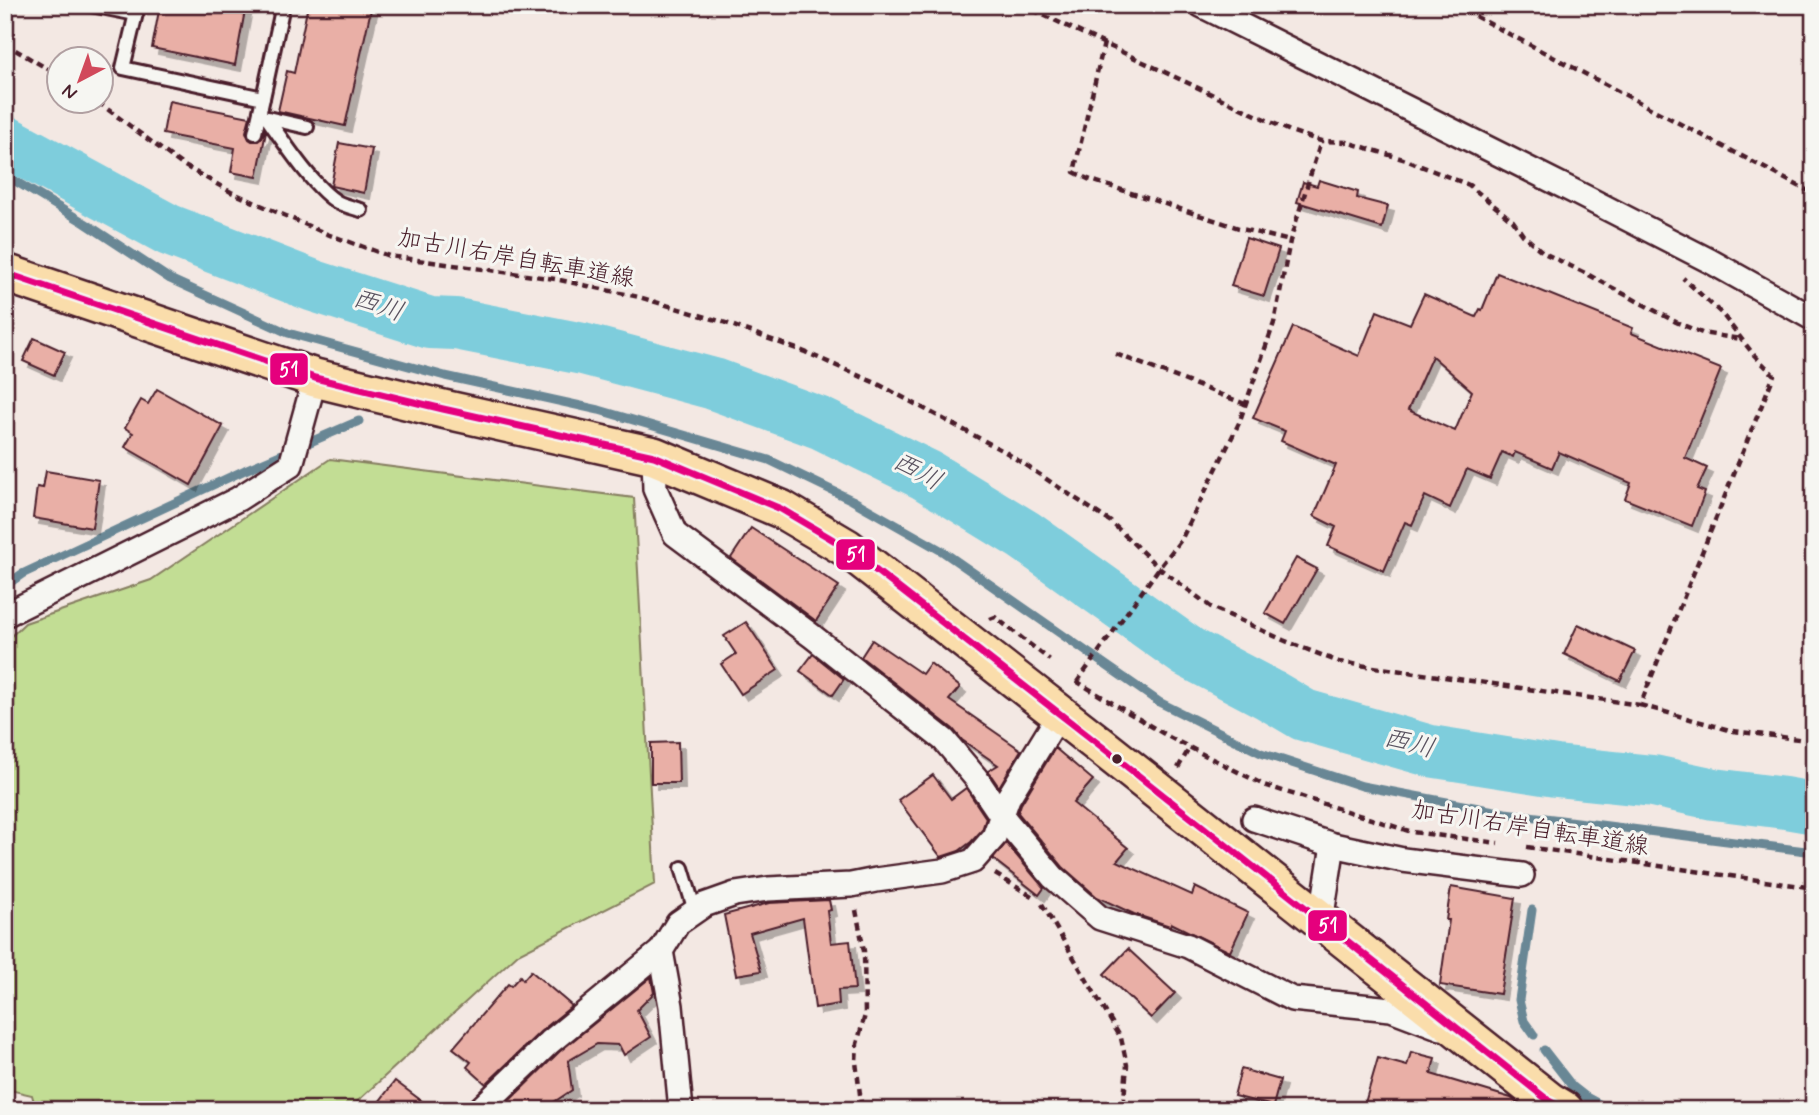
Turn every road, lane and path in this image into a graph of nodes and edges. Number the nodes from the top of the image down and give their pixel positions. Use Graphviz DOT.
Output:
graph roads {
  1 [pos="91,5"];
  2 [pos="283,5"];
  3 [pos="1022,5"];
  4 [pos="1201,5"];
  5 [pos="1454,5"];
  6 [pos="137,10"];
  7 [pos="1104,43"];
  8 [pos="5,44"];
  9 [pos="46,68"];
  10 [pos="264,98"];
  11 [pos="116,115"];
  12 [pos="263,117"];
  13 [pos="307,127"];
  14 [pos="255,133"];
  15 [pos="1321,141"];
  16 [pos="312,178"];
  17 [pos="329,180"];
  18 [pos="1814,194"];
  19 [pos="360,210"];
  20 [pos="1290,241"];
  21 [pos="1676,272"];
  22 [pos="5,273"];
  23 [pos="1814,319"];
  24 [pos="1741,339"];
  25 [pos="1116,354"];
  26 [pos="315,378"];
  27 [pos="1245,404"];
  28 [pos="654,456"];
  29 [pos="1159,568"];
  30 [pos="5,615"];
  31 [pos="1640,705"];
  32 [pos="1059,715"];
  33 [pos="1814,741"];
  34 [pos="1001,815"];
  35 [pos="1254,819"];
  36 [pos="1505,844"];
  37 [pos="1333,845"];
  38 [pos="1517,846"];
  39 [pos="973,861"];
  40 [pos="682,869"];
  41 [pos="1522,875"];
  42 [pos="851,885"];
  43 [pos="1814,888"];
  44 [pos="695,911"];
  45 [pos="1321,921"];
  46 [pos="660,951"];
  47 [pos="1473,1041"];
  48 [pos="479,1110"];
  49 [pos="681,1110"];
  50 [pos="862,1110"];
  51 [pos="1123,1110"];
  52 [pos="1563,1110"];
  1 -- 6 [label="lane"];
  2 -- 10 [label="lane"];
  3 -- 7 [label="path"];
  4 -- 23 [label="street"];
  5 -- 18 [label="path"];
  6 -- 10 [label="lane"];
  7 -- 15 [label="path"];
  7 -- 20 [label="path"];
  8 -- 9 [label="path"];
  10 -- 12 [label="lane"];
  11 -- 29 [label="path, 加古川右岸自転車道線"];
  12 -- 13 [label="lane"];
  12 -- 14 [label="lane"];
  12 -- 16 [label="lane"];
  15 -- 20 [label="path"];
  15 -- 24 [label="path"];
  16 -- 17 [label="lane"];
  16 -- 19 [label="lane"];
  20 -- 27 [label="path"];
  21 -- 24 [label="path"];
  22 -- 26 [label="main road"];
  24 -- 31 [label="path"];
  25 -- 27 [label="path"];
  26 -- 28 [label="main road"];
  26 -- 30 [label="street"];
  27 -- 29 [label="path"];
  28 -- 32 [label="main road"];
  28 -- 34 [label="street"];
  29 -- 31 [label="path"];
  29 -- 36 [label="path, 加古川右岸自転車道線"];
  31 -- 33 [label="path"];
  32 -- 34 [label="street"];
  32 -- 45 [label="main road"];
  34 -- 39 [label="street"];
  34 -- 47 [label="street"];
  35 -- 37 [label="street"];
  37 -- 41 [label="street"];
  37 -- 45 [label="street"];
  38 -- 43 [label="path, 加古川右岸自転車道線"];
  39 -- 42 [label="street"];
  39 -- 51 [label="path"];
  40 -- 44 [label="lane"];
  42 -- 44 [label="street"];
  42 -- 50 [label="path"];
  44 -- 46 [label="street"];
  45 -- 47 [label="main road"];
  46 -- 48 [label="street"];
  46 -- 49 [label="street"];
  47 -- 52 [label="main road"];
}
